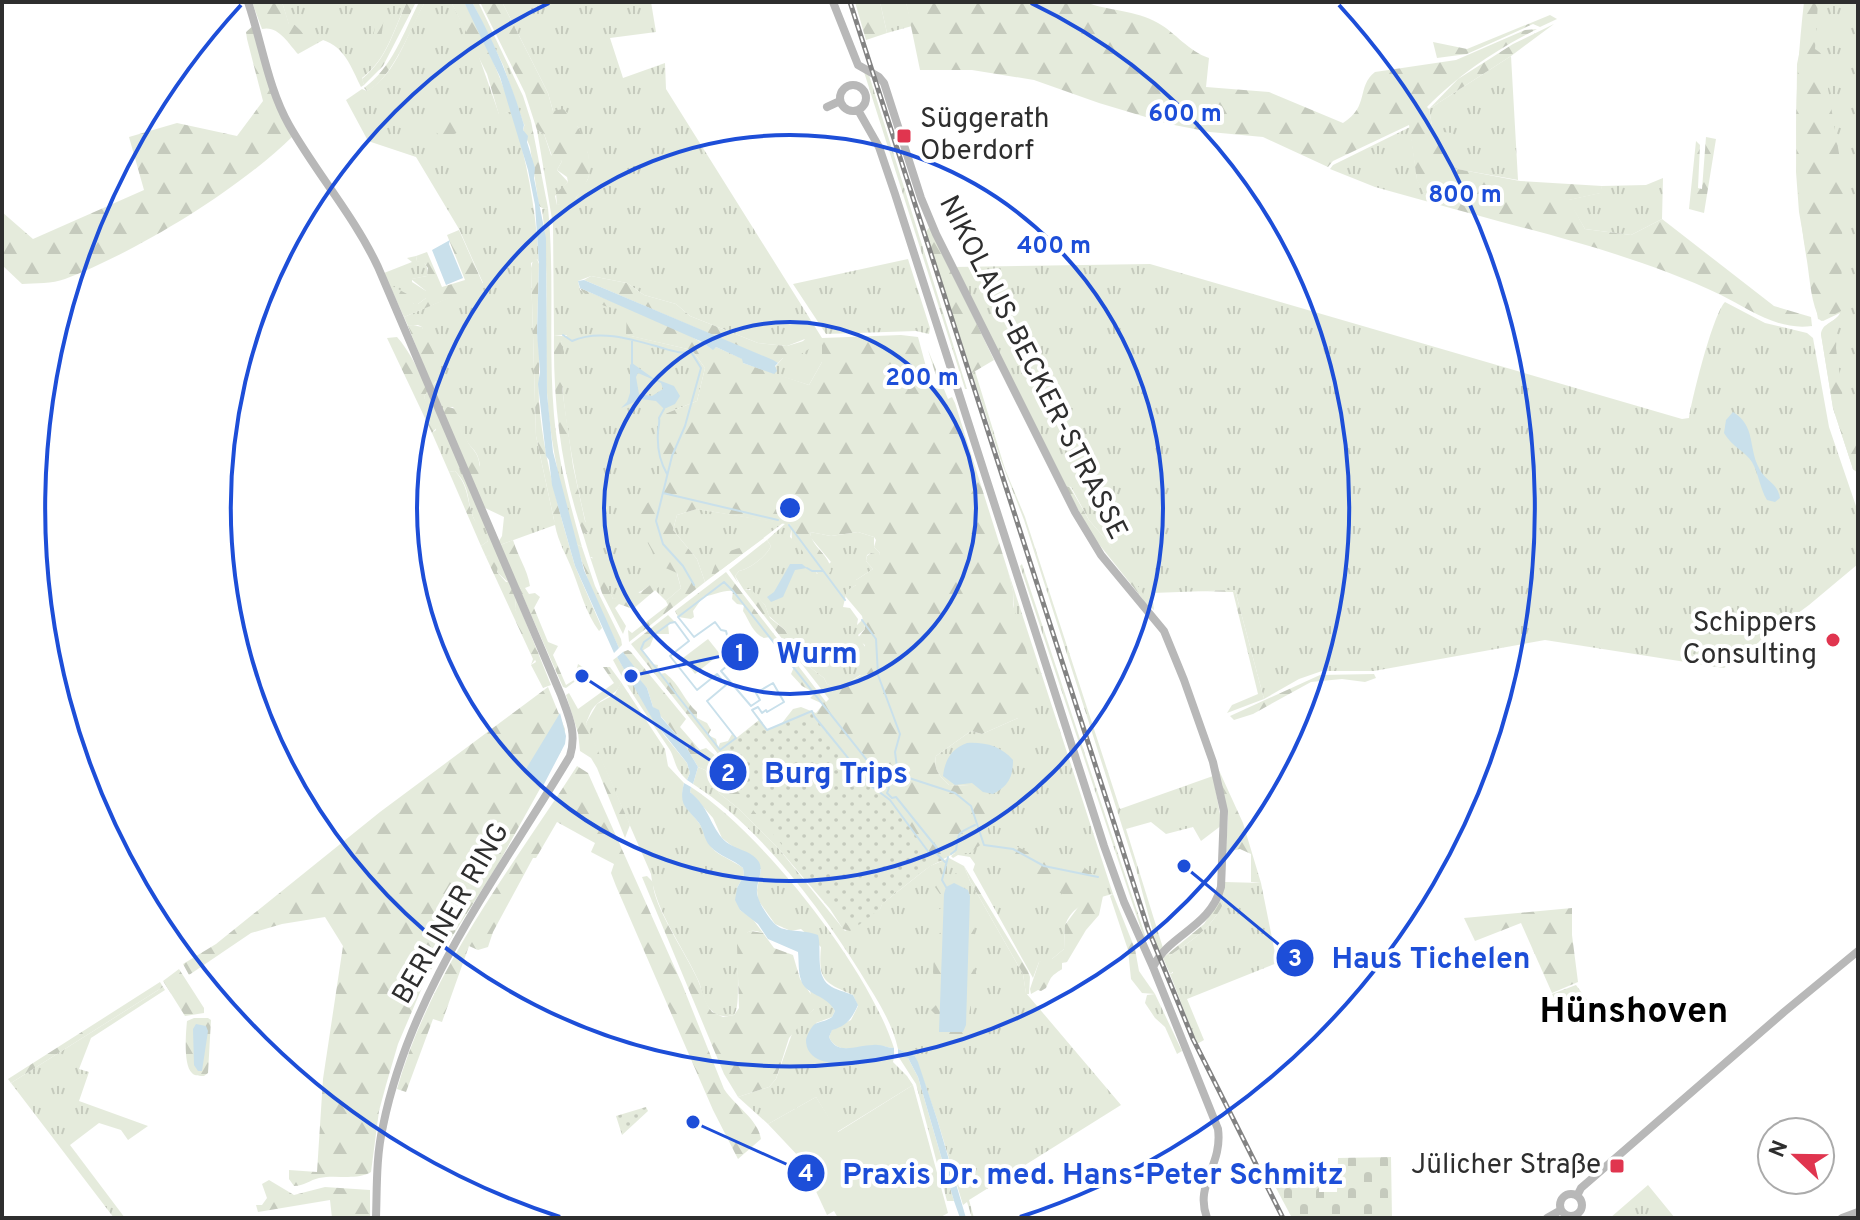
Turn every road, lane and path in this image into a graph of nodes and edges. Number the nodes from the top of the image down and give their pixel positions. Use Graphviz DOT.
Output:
graph roads {
  1 [pos="248,2"];
  2 [pos="833,2"];
  3 [pos="861,66"];
  4 [pos="855,85"];
  5 [pos="840,101"];
  6 [pos="827,107"];
  7 [pos="858,110"];
  8 [pos="1858,951"];
  9 [pos="1153,967"];
  10 [pos="1577,1196"];
  11 [pos="1561,1210"];
  12 [pos="1858,1212"];
  13 [pos="1581,1216"];
  14 [pos="376,1218"];
  15 [pos="1207,1218"];
  16 [pos="1547,1218"];
  17 [pos="1842,1218"];
  1 -- 14 [label="main road, BERLINER RING"];
  2 -- 3 [label="main road"];
  3 -- 4 [label="main road"];
  3 -- 9 [label="main road, NIKOLAUS-BECKER-STRASSE"];
  4 -- 5 [label="main road"];
  4 -- 7 [label="main road"];
  5 -- 6 [label="main road"];
  5 -- 7 [label="main road"];
  7 -- 9 [label="main road"];
  8 -- 10 [label="main road"];
  9 -- 15 [label="main road"];
  10 -- 11 [label="main road"];
  10 -- 13 [label="main road"];
  11 -- 13 [label="main road"];
  11 -- 16 [label="main road"];
  12 -- 17 [label="main road"];
}
